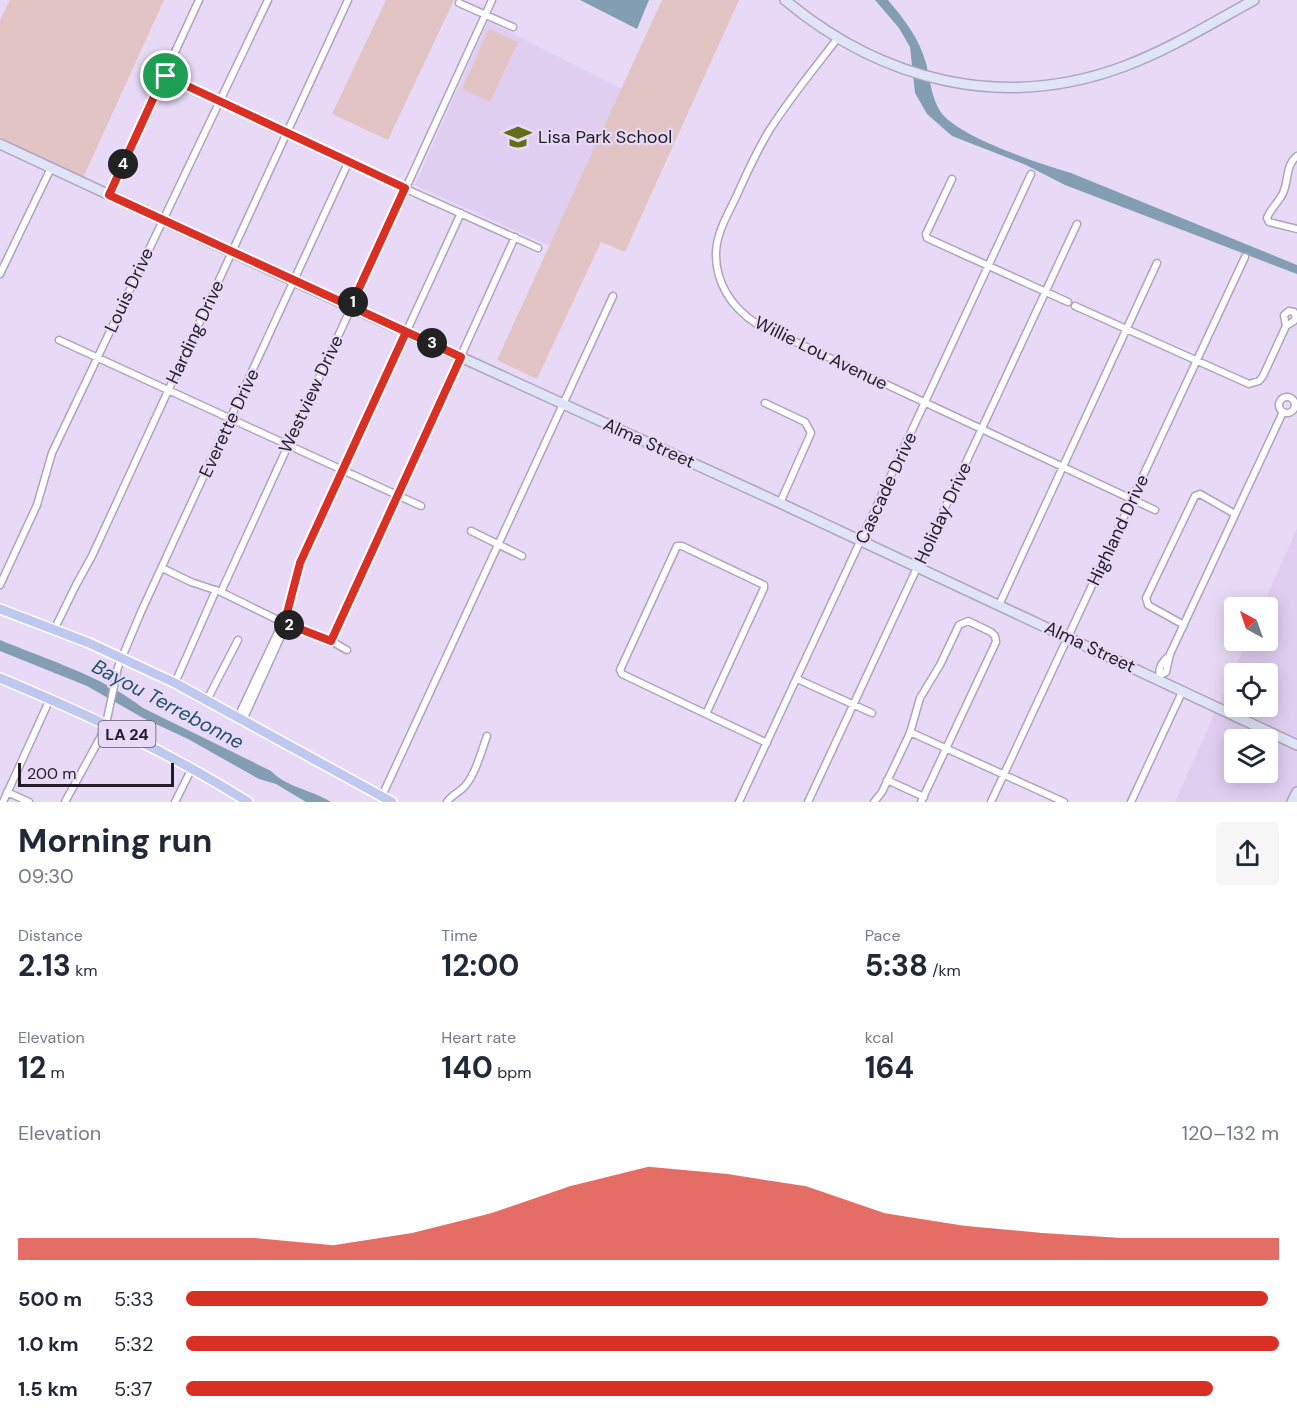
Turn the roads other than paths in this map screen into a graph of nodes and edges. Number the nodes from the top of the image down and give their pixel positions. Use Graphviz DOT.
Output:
graph roads {
  1 [pos="199,0"];
  2 [pos="268,0"];
  3 [pos="348,0"];
  4 [pos="492,0"];
  5 [pos="785,0"];
  6 [pos="1254,0"];
  7 [pos="459,3"];
  8 [pos="485,15"];
  9 [pos="513,27"];
  10 [pos="837,39"];
  11 [pos="165,76"];
  12 [pos="220,102"];
  13 [pos="287,133"];
  14 [pos="0,144"];
  15 [pos="1297,156"];
  16 [pos="348,163"];
  17 [pos="51,168"];
  18 [pos="1031,174"];
  19 [pos="952,179"];
  20 [pos="405,188"];
  21 [pos="109,195"];
  22 [pos="460,213"];
  23 [pos="162,220"];
  24 [pos="1077,224"];
  25 [pos="1297,229"];
  26 [pos="515,237"];
  27 [pos="538,248"];
  28 [pos="232,252"];
  29 [pos="1245,257"];
  30 [pos="1157,263"];
  31 [pos="989,266"];
  32 [pos="0,274"];
  33 [pos="294,281"];
  34 [pos="1046,292"];
  35 [pos="613,297"];
  36 [pos="1068,302"];
  37 [pos="351,306"];
  38 [pos="1075,306"];
  39 [pos="1286,326"];
  40 [pos="1127,330"];
  41 [pos="406,332"];
  42 [pos="59,340"];
  43 [pos="97,357"];
  44 [pos="461,357"];
  45 [pos="1197,361"];
  46 [pos="168,390"];
  47 [pos="765,403"];
  48 [pos="925,403"];
  49 [pos="564,404"];
  50 [pos="1283,412"];
  51 [pos="230,419"];
  52 [pos="982,429"];
  53 [pos="288,445"];
  54 [pos="1063,467"];
  55 [pos="343,470"];
  56 [pos="398,495"];
  57 [pos="1132,500"];
  58 [pos="780,503"];
  59 [pos="421,506"];
  60 [pos="1155,510"];
  61 [pos="1235,513"];
  62 [pos="471,531"];
  63 [pos="861,541"];
  64 [pos="498,544"];
  65 [pos="522,556"];
  66 [pos="918,567"];
  67 [pos="162,568"];
  68 [pos="0,585"];
  69 [pos="219,591"];
  70 [pos="999,605"];
  71 [pos="0,609"];
  72 [pos="282,622"];
  73 [pos="1184,625"];
  74 [pos="54,630"];
  75 [pos="1068,637"];
  76 [pos="238,640"];
  77 [pos="331,641"];
  78 [pos="347,650"];
  79 [pos="121,657"];
  80 [pos="1159,677"];
  81 [pos="0,678"];
  82 [pos="797,679"];
  83 [pos="175,682"];
  84 [pos="1183,690"];
  85 [pos="50,699"];
  86 [pos="207,700"];
  87 [pos="854,705"];
  88 [pos="872,713"];
  89 [pos="706,714"];
  90 [pos="240,718"];
  91 [pos="106,724"];
  92 [pos="910,732"];
  93 [pos="487,736"];
  94 [pos="767,743"];
  95 [pos="1297,744"];
  96 [pos="947,748"];
  97 [pos="192,768"];
  98 [pos="1004,776"];
  99 [pos="887,780"];
  100 [pos="7,792"];
  101 [pos="1297,792"];
  102 [pos="382,796"];
  103 [pos="923,799"];
  104 [pos="3,802"];
  105 [pos="29,802"];
  106 [pos="65,802"];
  107 [pos="175,802"];
  108 [pos="248,802"];
  109 [pos="392,802"];
  110 [pos="447,802"];
  111 [pos="739,802"];
  112 [pos="808,802"];
  113 [pos="874,802"];
  114 [pos="992,802"];
  115 [pos="1064,802"];
  116 [pos="1131,802"];
  117 [pos="1292,802"];
  1 -- 11 [label="street"];
  2 -- 12 [label="street, Louis Drive"];
  3 -- 13 [label="street, Harding Drive"];
  4 -- 8 [label="street, Westview Drive"];
  5 -- 10 [label="street"];
  6 -- 10 [label="street"];
  7 -- 8 [label="street"];
  8 -- 9 [label="street"];
  8 -- 20 [label="street, Westview Drive"];
  10 -- 48 [label="street, Willie Lou Avenue"];
  11 -- 12 [label="street"];
  11 -- 21 [label="street"];
  12 -- 13 [label="street"];
  12 -- 23 [label="street, Louis Drive"];
  13 -- 16 [label="street"];
  13 -- 28 [label="street, Harding Drive"];
  14 -- 17 [label="street, Alma Street"];
  15 -- 25 [label="street"];
  16 -- 20 [label="street"];
  16 -- 33 [label="street, Everette Drive"];
  17 -- 21 [label="street, Alma Street"];
  17 -- 32 [label="street"];
  18 -- 31 [label="street, Cascade Drive"];
  19 -- 31 [label="street"];
  20 -- 22 [label="street"];
  20 -- 37 [label="street, Westview Drive"];
  21 -- 23 [label="street, Alma Street"];
  22 -- 26 [label="street"];
  22 -- 41 [label="street"];
  23 -- 28 [label="street, Alma Street"];
  23 -- 43 [label="street, Louis Drive"];
  24 -- 34 [label="street, Holiday Drive"];
  26 -- 27 [label="street"];
  26 -- 44 [label="street"];
  28 -- 33 [label="street, Alma Street"];
  28 -- 46 [label="street, Harding Drive"];
  29 -- 45 [label="street, Highland Drive"];
  30 -- 40 [label="street"];
  31 -- 34 [label="street"];
  31 -- 48 [label="street, Cascade Drive"];
  33 -- 37 [label="street, Alma Street"];
  33 -- 51 [label="street, Everette Drive"];
  34 -- 36 [label="street"];
  34 -- 52 [label="street, Holiday Drive"];
  35 -- 49 [label="street"];
  37 -- 41 [label="street, Alma Street"];
  37 -- 53 [label="street, Westview Drive"];
  38 -- 40 [label="street"];
  39 -- 45 [label="street"];
  40 -- 45 [label="street"];
  40 -- 54 [label="street"];
  41 -- 44 [label="street, Alma Street"];
  41 -- 55 [label="street"];
  42 -- 43 [label="street"];
  43 -- 46 [label="street"];
  43 -- 68 [label="street, Louis Drive"];
  44 -- 49 [label="street, Alma Street"];
  44 -- 56 [label="street"];
  45 -- 57 [label="street, Highland Drive"];
  46 -- 51 [label="street"];
  46 -- 74 [label="street, Harding Drive"];
  47 -- 58 [label="street"];
  48 -- 52 [label="street, Willie Lou Avenue"];
  48 -- 63 [label="street, Cascade Drive"];
  49 -- 58 [label="street, Alma Street"];
  49 -- 64 [label="street"];
  50 -- 61 [label="street"];
  51 -- 53 [label="street"];
  51 -- 67 [label="street, Everette Drive"];
  52 -- 54 [label="street, Willie Lou Avenue"];
  52 -- 66 [label="street, Holiday Drive"];
  53 -- 55 [label="street"];
  53 -- 69 [label="street, Westview Drive"];
  54 -- 57 [label="street, Willie Lou Avenue"];
  54 -- 70 [label="street"];
  55 -- 56 [label="street"];
  55 -- 72 [label="street"];
  56 -- 59 [label="street"];
  56 -- 77 [label="street"];
  57 -- 60 [label="street, Willie Lou Avenue"];
  57 -- 75 [label="street, Highland Drive"];
  58 -- 63 [label="street, Alma Street"];
  61 -- 73 [label="street"];
  61 -- 73 [label="street"];
  62 -- 64 [label="street"];
  63 -- 66 [label="street, Alma Street"];
  63 -- 82 [label="street, Cascade Drive"];
  64 -- 65 [label="street"];
  64 -- 102 [label="street"];
  66 -- 70 [label="street, Alma Street"];
  66 -- 87 [label="street, Holiday Drive"];
  67 -- 69 [label="street"];
  67 -- 79 [label="street, Everette Drive"];
  69 -- 72 [label="street"];
  69 -- 83 [label="street, Westview Drive"];
  70 -- 75 [label="street, Alma Street"];
  71 -- 74 [label="main road"];
  72 -- 77 [label="street"];
  72 -- 90 [label="street"];
  73 -- 80 [label="street"];
  74 -- 79 [label="main road"];
  75 -- 80 [label="street, Alma Street"];
  75 -- 98 [label="street, Highland Drive"];
  76 -- 86 [label="street"];
  77 -- 78 [label="street"];
  79 -- 83 [label="main road"];
  79 -- 91 [label="street, Everette Drive"];
  80 -- 84 [label="street, Alma Street"];
  81 -- 85 [label="main road, LA 24"];
  82 -- 87 [label="street"];
  82 -- 94 [label="street, Cascade Drive"];
  83 -- 86 [label="main road"];
  84 -- 95 [label="street, Alma Street"];
  84 -- 116 [label="street"];
  85 -- 91 [label="main road, LA 24"];
  85 -- 100 [label="street"];
  86 -- 90 [label="main road"];
  87 -- 88 [label="street"];
  87 -- 112 [label="street, Holiday Drive"];
  89 -- 89 [label="street"];
  89 -- 94 [label="street"];
  90 -- 102 [label="main road"];
  91 -- 97 [label="main road, LA 24"];
  91 -- 106 [label="street, Everette Drive"];
  92 -- 96 [label="street"];
  92 -- 96 [label="street"];
  92 -- 99 [label="street"];
  93 -- 110 [label="street"];
  94 -- 111 [label="street, Cascade Drive"];
  96 -- 98 [label="street"];
  96 -- 103 [label="street"];
  97 -- 107 [label="street"];
  97 -- 108 [label="main road, LA 24"];
  98 -- 114 [label="street, Highland Drive"];
  98 -- 115 [label="street"];
  99 -- 103 [label="street"];
  99 -- 113 [label="street"];
  100 -- 104 [label="street"];
  100 -- 105 [label="street"];
  101 -- 117 [label="street"];
  102 -- 109 [label="main road"];
}
